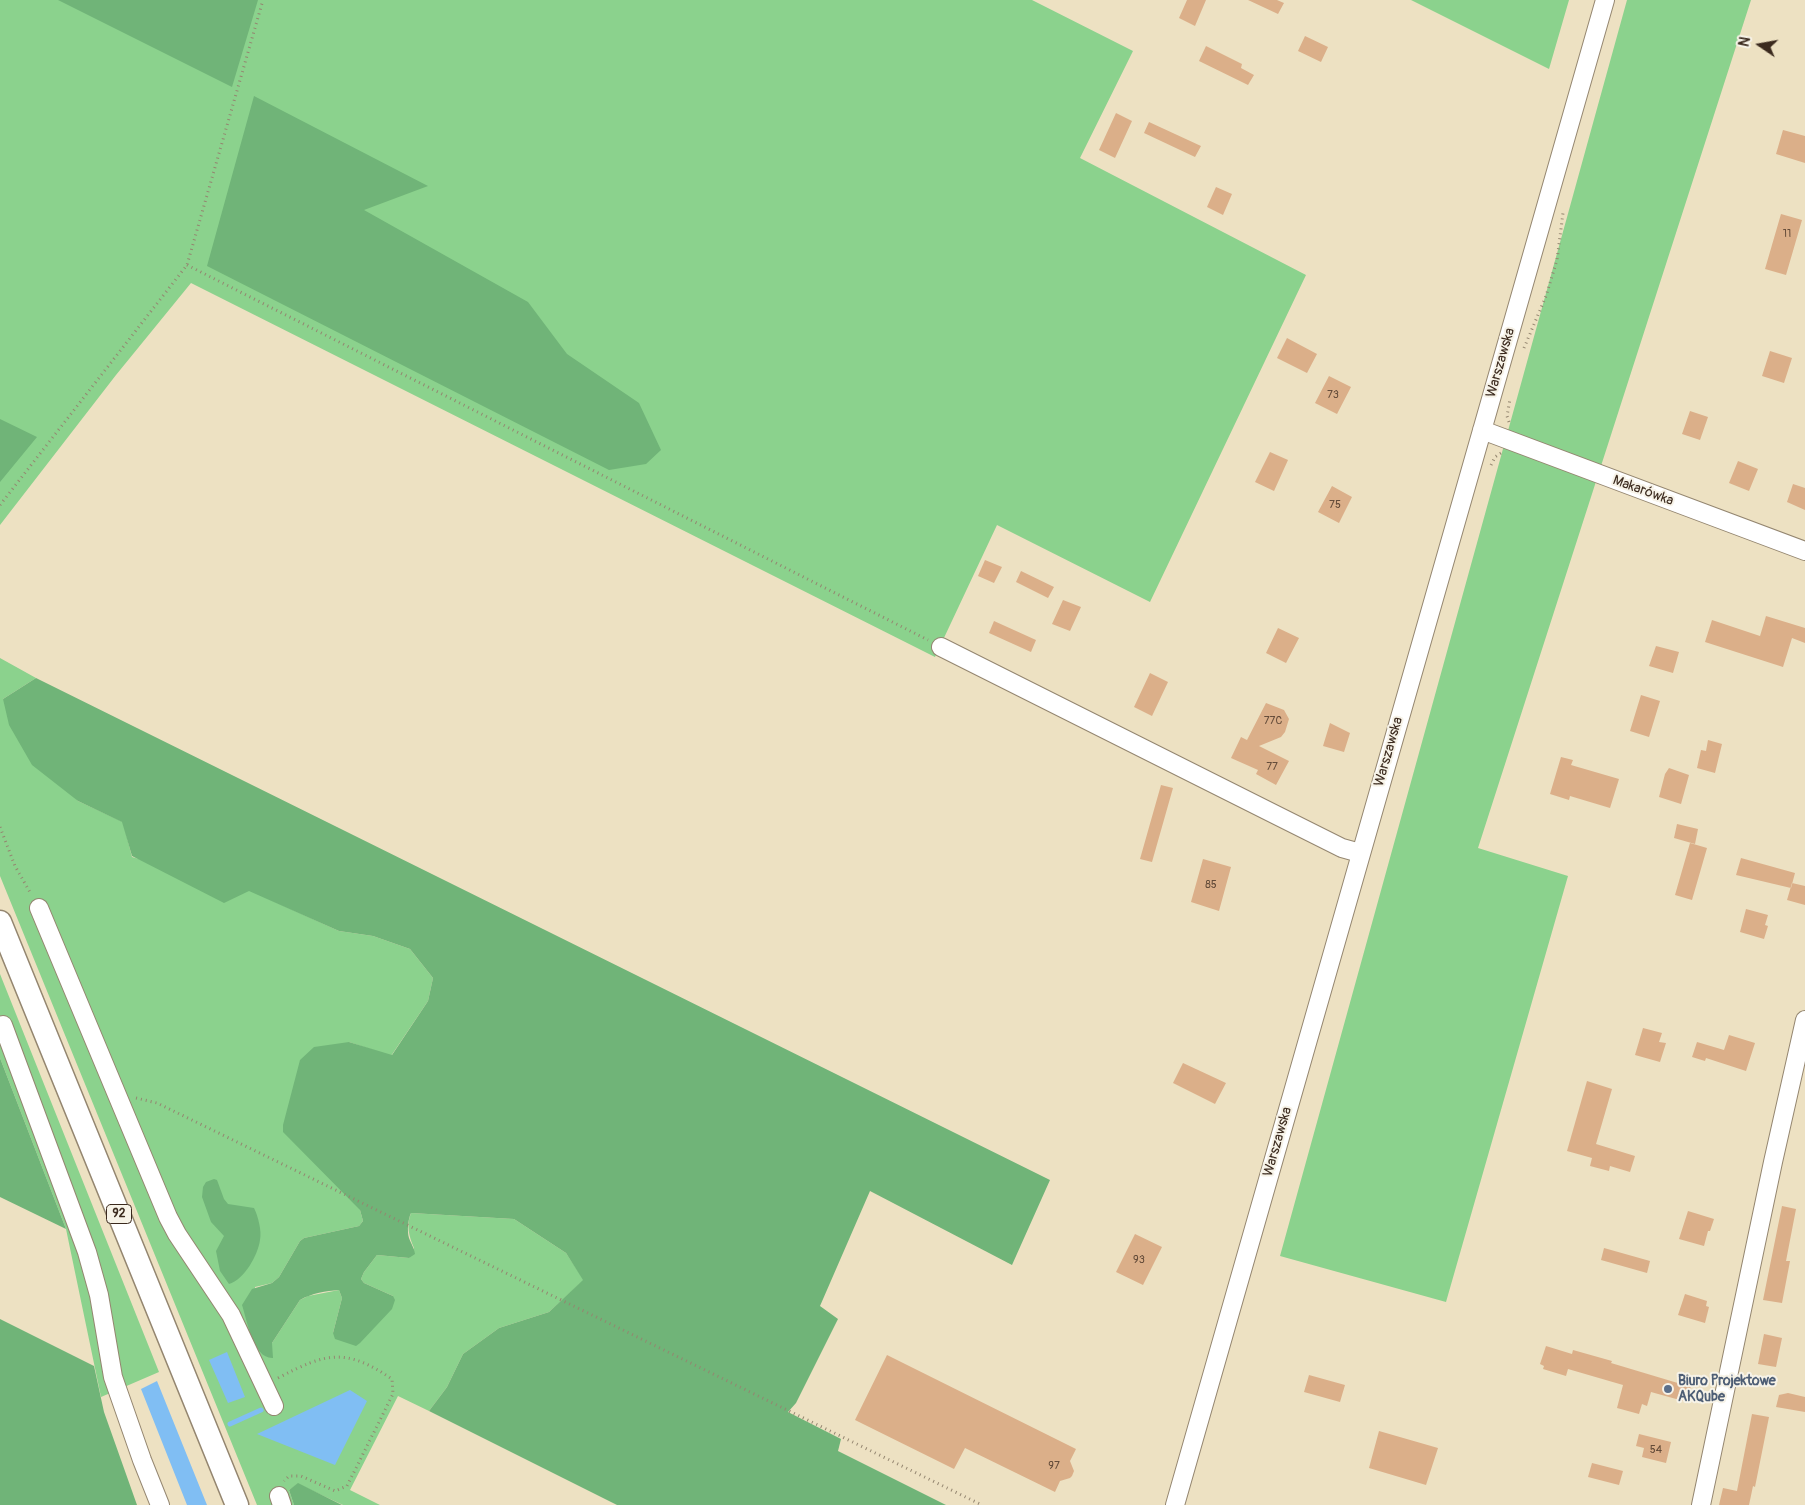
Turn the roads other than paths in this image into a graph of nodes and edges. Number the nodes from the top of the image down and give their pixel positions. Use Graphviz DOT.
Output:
graph roads {
  1 [pos="1605,0"];
  2 [pos="1482,430"];
  3 [pos="1805,551"];
  4 [pos="942,647"];
  5 [pos="1360,854"];
  6 [pos="38,908"];
  7 [pos="0,922"];
  8 [pos="1805,1020"];
  9 [pos="3,1025"];
  10 [pos="274,1406"];
  11 [pos="160,1505"];
  12 [pos="238,1505"];
  13 [pos="1175,1505"];
  14 [pos="1701,1505"];
  1 -- 2 [label="street, Warszawska"];
  2 -- 3 [label="street, Makarówka"];
  2 -- 5 [label="street, Warszawska"];
  4 -- 5 [label="street"];
  5 -- 13 [label="street, Warszawska"];
  6 -- 10 [label="street"];
  7 -- 12 [label="main road, 92"];
  8 -- 14 [label="street"];
  9 -- 11 [label="street"];
}
